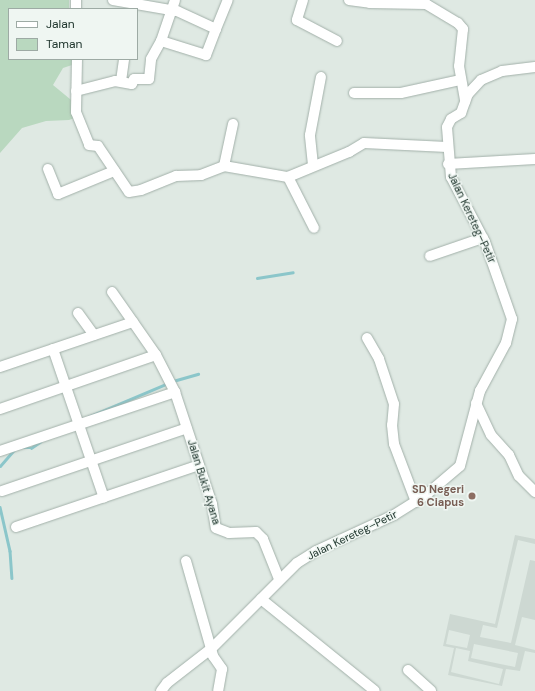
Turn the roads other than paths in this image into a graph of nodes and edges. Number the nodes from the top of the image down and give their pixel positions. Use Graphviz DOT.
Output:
graph roads {
  1 [pos="113,0"];
  2 [pos="175,0"];
  3 [pos="228,0"];
  4 [pos="302,0"];
  5 [pos="349,0"];
  6 [pos="131,6"];
  7 [pos="170,10"];
  8 [pos="216,29"];
  9 [pos="161,41"];
  10 [pos="337,41"];
  11 [pos="77,60"];
  12 [pos="124,60"];
  13 [pos="535,67"];
  14 [pos="322,77"];
  15 [pos="460,80"];
  16 [pos="121,81"];
  17 [pos="76,91"];
  18 [pos="354,93"];
  19 [pos="465,101"];
  20 [pos="233,124"];
  21 [pos="447,147"];
  22 [pos="535,159"];
  23 [pos="448,164"];
  24 [pos="313,165"];
  25 [pos="224,166"];
  26 [pos="48,169"];
  27 [pos="114,171"];
  28 [pos="288,177"];
  29 [pos="314,228"];
  30 [pos="483,238"];
  31 [pos="430,256"];
  32 [pos="112,292"];
  33 [pos="78,313"];
  34 [pos="133,322"];
  35 [pos="94,335"];
  36 [pos="367,338"];
  37 [pos="53,349"];
  38 [pos="156,355"];
  39 [pos="0,367"];
  40 [pos="66,386"];
  41 [pos="175,392"];
  42 [pos="476,403"];
  43 [pos="0,409"];
  44 [pos="79,424"];
  45 [pos="187,428"];
  46 [pos="0,451"];
  47 [pos="91,461"];
  48 [pos="200,465"];
  49 [pos="2,491"];
  50 [pos="535,492"];
  51 [pos="104,498"];
  52 [pos="416,502"];
  53 [pos="16,527"];
  54 [pos="186,561"];
  55 [pos="279,580"];
  56 [pos="261,598"];
  57 [pos="212,648"];
  58 [pos="408,670"];
  59 [pos="222,689"];
  60 [pos="161,691"];
  61 [pos="375,691"];
  62 [pos="432,691"];
  1 -- 6 [label="street"];
  2 -- 7 [label="street"];
  3 -- 8 [label="street"];
  4 -- 10 [label="street"];
  5 -- 15 [label="street"];
  6 -- 7 [label="street"];
  7 -- 8 [label="street"];
  7 -- 9 [label="street"];
  8 -- 9 [label="street"];
  9 -- 16 [label="street"];
  11 -- 17 [label="street"];
  12 -- 16 [label="street"];
  13 -- 19 [label="street, Jalan Kereteg–Petir"];
  14 -- 24 [label="street"];
  15 -- 18 [label="street"];
  15 -- 19 [label="street"];
  16 -- 17 [label="street"];
  17 -- 27 [label="street"];
  19 -- 21 [label="street, Jalan Kereteg–Petir"];
  20 -- 25 [label="street"];
  21 -- 23 [label="street, Jalan Kereteg–Petir"];
  21 -- 24 [label="street"];
  22 -- 23 [label="street"];
  23 -- 30 [label="street, Jalan Kereteg–Petir"];
  24 -- 28 [label="street"];
  25 -- 27 [label="street"];
  25 -- 28 [label="street"];
  26 -- 27 [label="street"];
  28 -- 29 [label="street"];
  30 -- 31 [label="street"];
  30 -- 42 [label="street, Jalan Kereteg–Petir"];
  32 -- 34 [label="street, Jalan Bukit Ayana"];
  33 -- 35 [label="street"];
  34 -- 35 [label="street"];
  34 -- 38 [label="street, Jalan Bukit Ayana"];
  35 -- 37 [label="street"];
  36 -- 52 [label="street"];
  37 -- 39 [label="street"];
  37 -- 40 [label="street"];
  38 -- 40 [label="street"];
  38 -- 41 [label="street, Jalan Bukit Ayana"];
  40 -- 43 [label="street"];
  40 -- 44 [label="street"];
  41 -- 44 [label="street"];
  41 -- 45 [label="street, Jalan Bukit Ayana"];
  42 -- 50 [label="street"];
  42 -- 52 [label="street, Jalan Kereteg–Petir"];
  44 -- 46 [label="street"];
  44 -- 47 [label="street"];
  45 -- 47 [label="street"];
  45 -- 48 [label="street, Jalan Bukit Ayana"];
  47 -- 49 [label="street"];
  47 -- 51 [label="street"];
  48 -- 51 [label="street"];
  48 -- 55 [label="street, Jalan Bukit Ayana"];
  51 -- 53 [label="street"];
  52 -- 55 [label="street, Jalan Kereteg–Petir"];
  54 -- 57 [label="street"];
  55 -- 56 [label="street, Jalan Kereteg–Petir"];
  56 -- 57 [label="street, Jalan Kereteg–Petir"];
  56 -- 61 [label="street"];
  57 -- 59 [label="street"];
  57 -- 60 [label="street, Jalan Kereteg–Petir"];
  58 -- 62 [label="street"];
}
